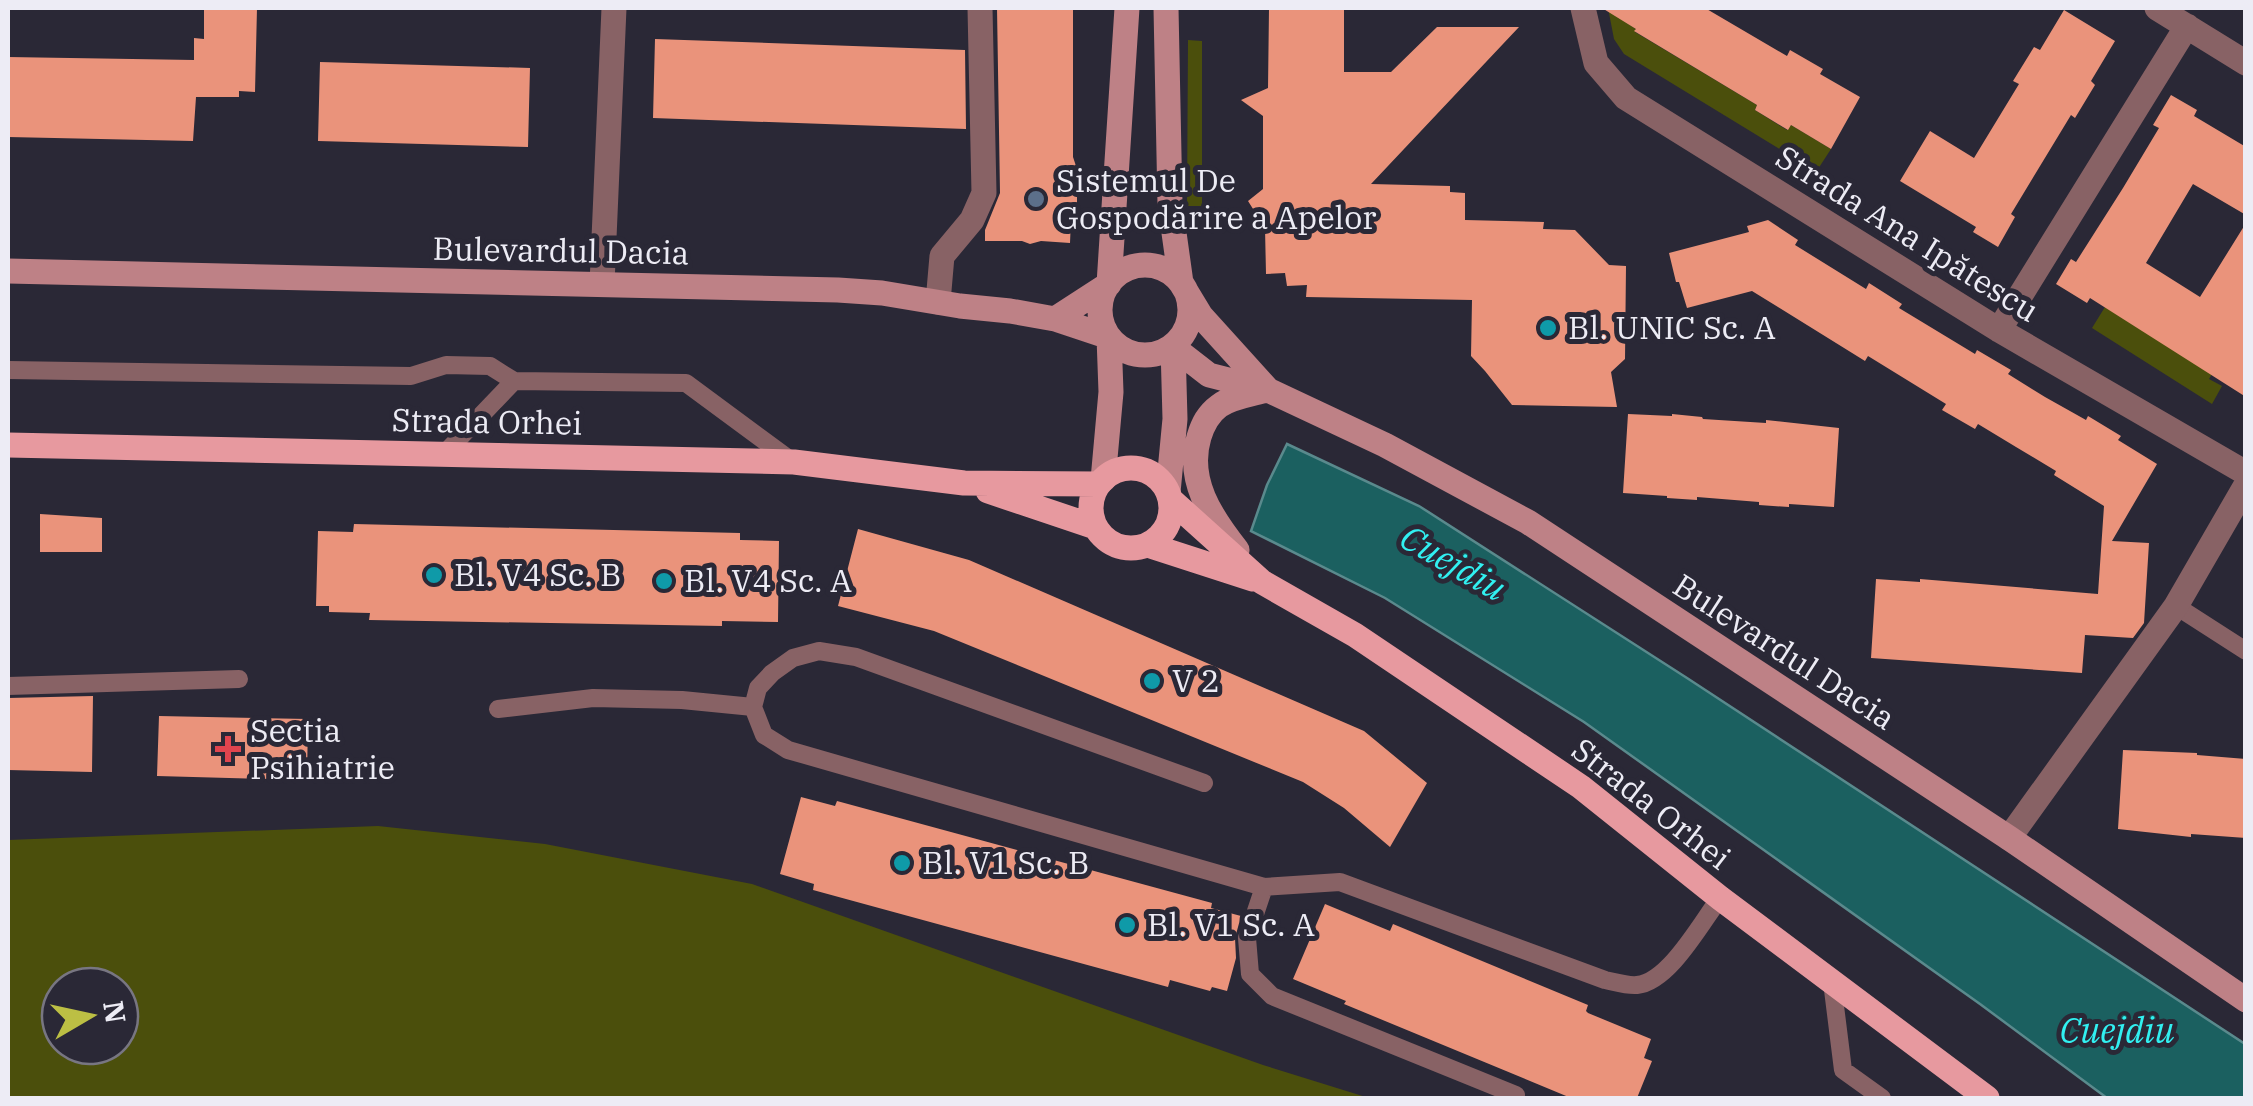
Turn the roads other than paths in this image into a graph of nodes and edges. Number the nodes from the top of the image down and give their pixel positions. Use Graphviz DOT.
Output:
graph roads {
  1 [pos="614,8"];
  2 [pos="980,8"];
  3 [pos="1127,8"];
  4 [pos="1166,8"];
  5 [pos="1582,8"];
  6 [pos="2157,8"];
  7 [pos="2187,26"];
  8 [pos="2246,63"];
  9 [pos="8,271"];
  10 [pos="1181,283"];
  11 [pos="602,284"];
  12 [pos="1109,284"];
  13 [pos="938,302"];
  14 [pos="1055,320"];
  15 [pos="1999,330"];
  16 [pos="1109,336"];
  17 [pos="1173,347"];
  18 [pos="8,370"];
  19 [pos="514,381"];
  20 [pos="1268,390"];
  21 [pos="8,445"];
  22 [pos="446,453"];
  23 [pos="794,462"];
  24 [pos="2246,474"];
  25 [pos="1101,482"];
  26 [pos="964,483"];
  27 [pos="2246,486"];
  28 [pos="1170,496"];
  29 [pos="1095,527"];
  30 [pos="1148,545"];
  31 [pos="1262,582"];
  32 [pos="2176,606"];
  33 [pos="2246,650"];
  34 [pos="239,679"];
  35 [pos="8,686"];
  36 [pos="753,707"];
  37 [pos="498,710"];
  38 [pos="1204,782"];
  39 [pos="2009,838"];
  40 [pos="1264,887"];
  41 [pos="1720,898"];
  42 [pos="1832,982"];
  43 [pos="2246,1000"];
  44 [pos="1516,1095"];
  45 [pos="1882,1098"];
  46 [pos="1986,1098"];
  1 -- 11 [label="street"];
  2 -- 13 [label="street"];
  3 -- 12 [label="main road"];
  4 -- 10 [label="main road"];
  5 -- 15 [label="street, Strada Ana Ipătescu"];
  6 -- 7 [label="street"];
  7 -- 8 [label="street"];
  7 -- 15 [label="street"];
  9 -- 11 [label="main road, Bulevardul Dacia"];
  10 -- 12 [label="main road"];
  10 -- 17 [label="main road"];
  10 -- 20 [label="main road, Bulevardul Dacia"];
  11 -- 13 [label="main road, Bulevardul Dacia"];
  12 -- 14 [label="main road"];
  12 -- 16 [label="main road"];
  13 -- 14 [label="main road, Bulevardul Dacia"];
  14 -- 16 [label="main road, Bulevardul Dacia"];
  15 -- 24 [label="street, Strada Ana Ipătescu"];
  16 -- 17 [label="main road"];
  16 -- 25 [label="main road"];
  17 -- 20 [label="main road, Bulevardul Dacia"];
  17 -- 28 [label="main road"];
  18 -- 19 [label="lane"];
  19 -- 22 [label="lane"];
  19 -- 23 [label="lane"];
  20 -- 31 [label="main road"];
  20 -- 39 [label="main road, Bulevardul Dacia"];
  21 -- 22 [label="main road, Strada Orhei"];
  22 -- 23 [label="main road, Strada Orhei"];
  23 -- 26 [label="main road, Strada Orhei"];
  25 -- 26 [label="main road, Strada Orhei"];
  25 -- 28 [label="main road"];
  25 -- 29 [label="main road"];
  26 -- 29 [label="main road, Strada Orhei"];
  27 -- 32 [label="street"];
  28 -- 30 [label="main road"];
  28 -- 31 [label="main road, Strada Orhei"];
  29 -- 30 [label="main road"];
  30 -- 31 [label="main road, Strada Orhei"];
  31 -- 41 [label="main road, Strada Orhei"];
  32 -- 33 [label="lane"];
  32 -- 39 [label="street"];
  34 -- 35 [label="lane"];
  36 -- 37 [label="lane"];
  36 -- 38 [label="lane"];
  36 -- 40 [label="lane"];
  39 -- 43 [label="main road, Bulevardul Dacia"];
  40 -- 41 [label="lane"];
  40 -- 44 [label="lane"];
  41 -- 42 [label="main road, Strada Orhei"];
  42 -- 45 [label="lane"];
  42 -- 46 [label="main road, Strada Orhei"];
}
